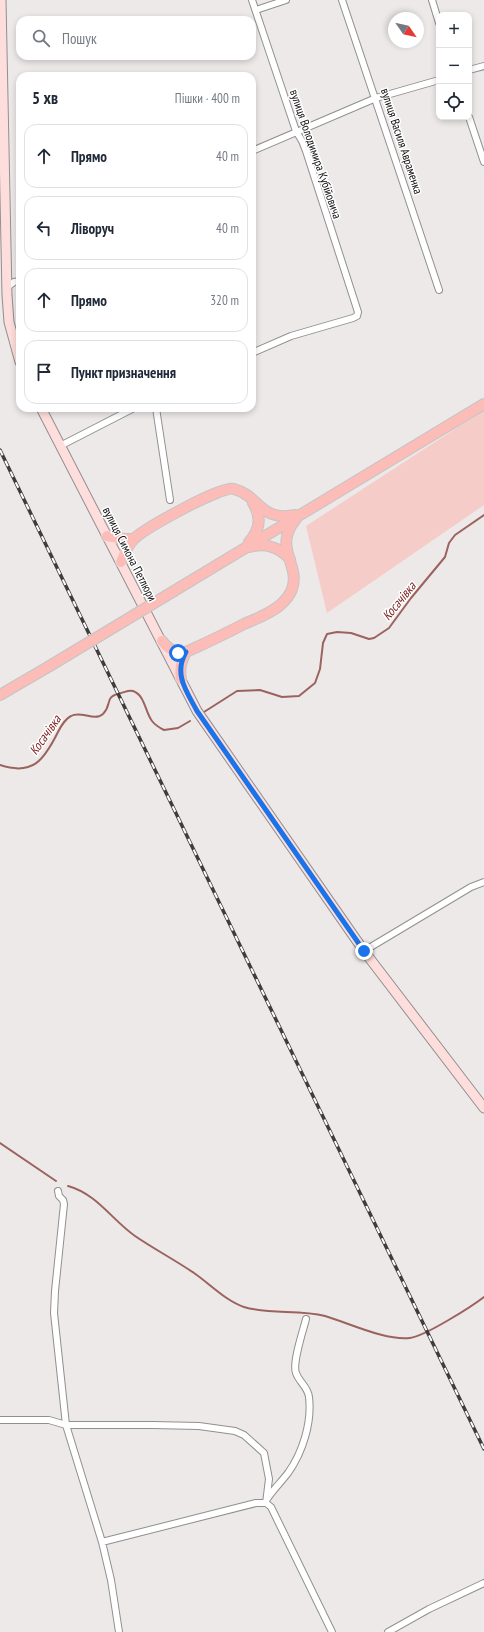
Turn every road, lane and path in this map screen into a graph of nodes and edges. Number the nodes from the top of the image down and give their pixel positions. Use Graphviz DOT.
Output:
graph roads {
  1 [pos="1,0"];
  2 [pos="252,0"];
  3 [pos="286,0"];
  4 [pos="342,0"];
  5 [pos="432,0"];
  6 [pos="256,10"];
  7 [pos="436,13"];
  8 [pos="484,66"];
  9 [pos="472,69"];
  10 [pos="436,81"];
  11 [pos="376,98"];
  12 [pos="470,120"];
  13 [pos="296,131"];
  14 [pos="256,149"];
  15 [pos="484,162"];
  16 [pos="16,283"];
  17 [pos="6,288"];
  18 [pos="439,290"];
  19 [pos="16,347"];
  20 [pos="256,351"];
  21 [pos="484,404"];
  22 [pos="43,412"];
  23 [pos="126,412"];
  24 [pos="157,412"];
  25 [pos="60,446"];
  26 [pos="245,494"];
  27 [pos="170,500"];
  28 [pos="300,514"];
  29 [pos="107,536"];
  30 [pos="134,539"];
  31 [pos="244,548"];
  32 [pos="290,559"];
  33 [pos="121,562"];
  34 [pos="162,641"];
  35 [pos="186,652"];
  36 [pos="181,679"];
  37 [pos="0,695"];
  38 [pos="484,883"];
  39 [pos="364,951"];
  40 [pos="484,1108"];
  41 [pos="58,1191"];
  42 [pos="306,1319"];
  43 [pos="0,1420"];
  44 [pos="66,1425"];
  45 [pos="266,1502"];
  46 [pos="102,1542"];
  47 [pos="484,1583"];
  48 [pos="119,1632"];
  49 [pos="332,1632"];
  50 [pos="388,1632"];
  1 -- 17 [label="street"];
  2 -- 6 [label="street, вулиця Володимира Кубійовича"];
  3 -- 6 [label="street"];
  4 -- 11 [label="street, вулиця Василя Авраменка"];
  5 -- 7 [label="street"];
  6 -- 13 [label="street, вулиця Володимира Кубійовича"];
  8 -- 9 [label="street"];
  10 -- 11 [label="street"];
  11 -- 13 [label="street"];
  11 -- 18 [label="street, вулиця Василя Авраменка"];
  12 -- 15 [label="street"];
  13 -- 14 [label="street"];
  13 -- 20 [label="street, вулиця Володимира Кубійовича"];
  16 -- 17 [label="street"];
  17 -- 19 [label="street"];
  21 -- 28 [label="main road"];
  22 -- 25 [label="street, вулиця Симона Петлюри"];
  23 -- 25 [label="street"];
  24 -- 27 [label="street"];
  25 -- 29 [label="street, вулиця Симона Петлюри"];
  26 -- 28 [label="main road"];
  26 -- 30 [label="main road"];
  26 -- 31 [label="main road"];
  28 -- 31 [label="main road"];
  28 -- 32 [label="main road"];
  29 -- 30 [label="main road"];
  29 -- 33 [label="street, вулиця Симона Петлюри"];
  30 -- 33 [label="main road"];
  31 -- 32 [label="main road"];
  31 -- 37 [label="main road, bridge"];
  32 -- 35 [label="main road"];
  33 -- 34 [label="street, вулиця Симона Петлюри"];
  34 -- 35 [label="main road"];
  34 -- 36 [label="street, вулиця Симона Петлюри"];
  35 -- 36 [label="main road"];
  36 -- 39 [label="street, вулиця Симона Петлюри"];
  38 -- 39 [label="street"];
  39 -- 40 [label="street, вулиця Симона Петлюри"];
  41 -- 44 [label="street"];
  42 -- 45 [label="street"];
  43 -- 44 [label="street"];
  44 -- 45 [label="street"];
  44 -- 46 [label="street"];
  45 -- 46 [label="street"];
  45 -- 49 [label="street"];
  46 -- 48 [label="street"];
  47 -- 50 [label="street"];
}
